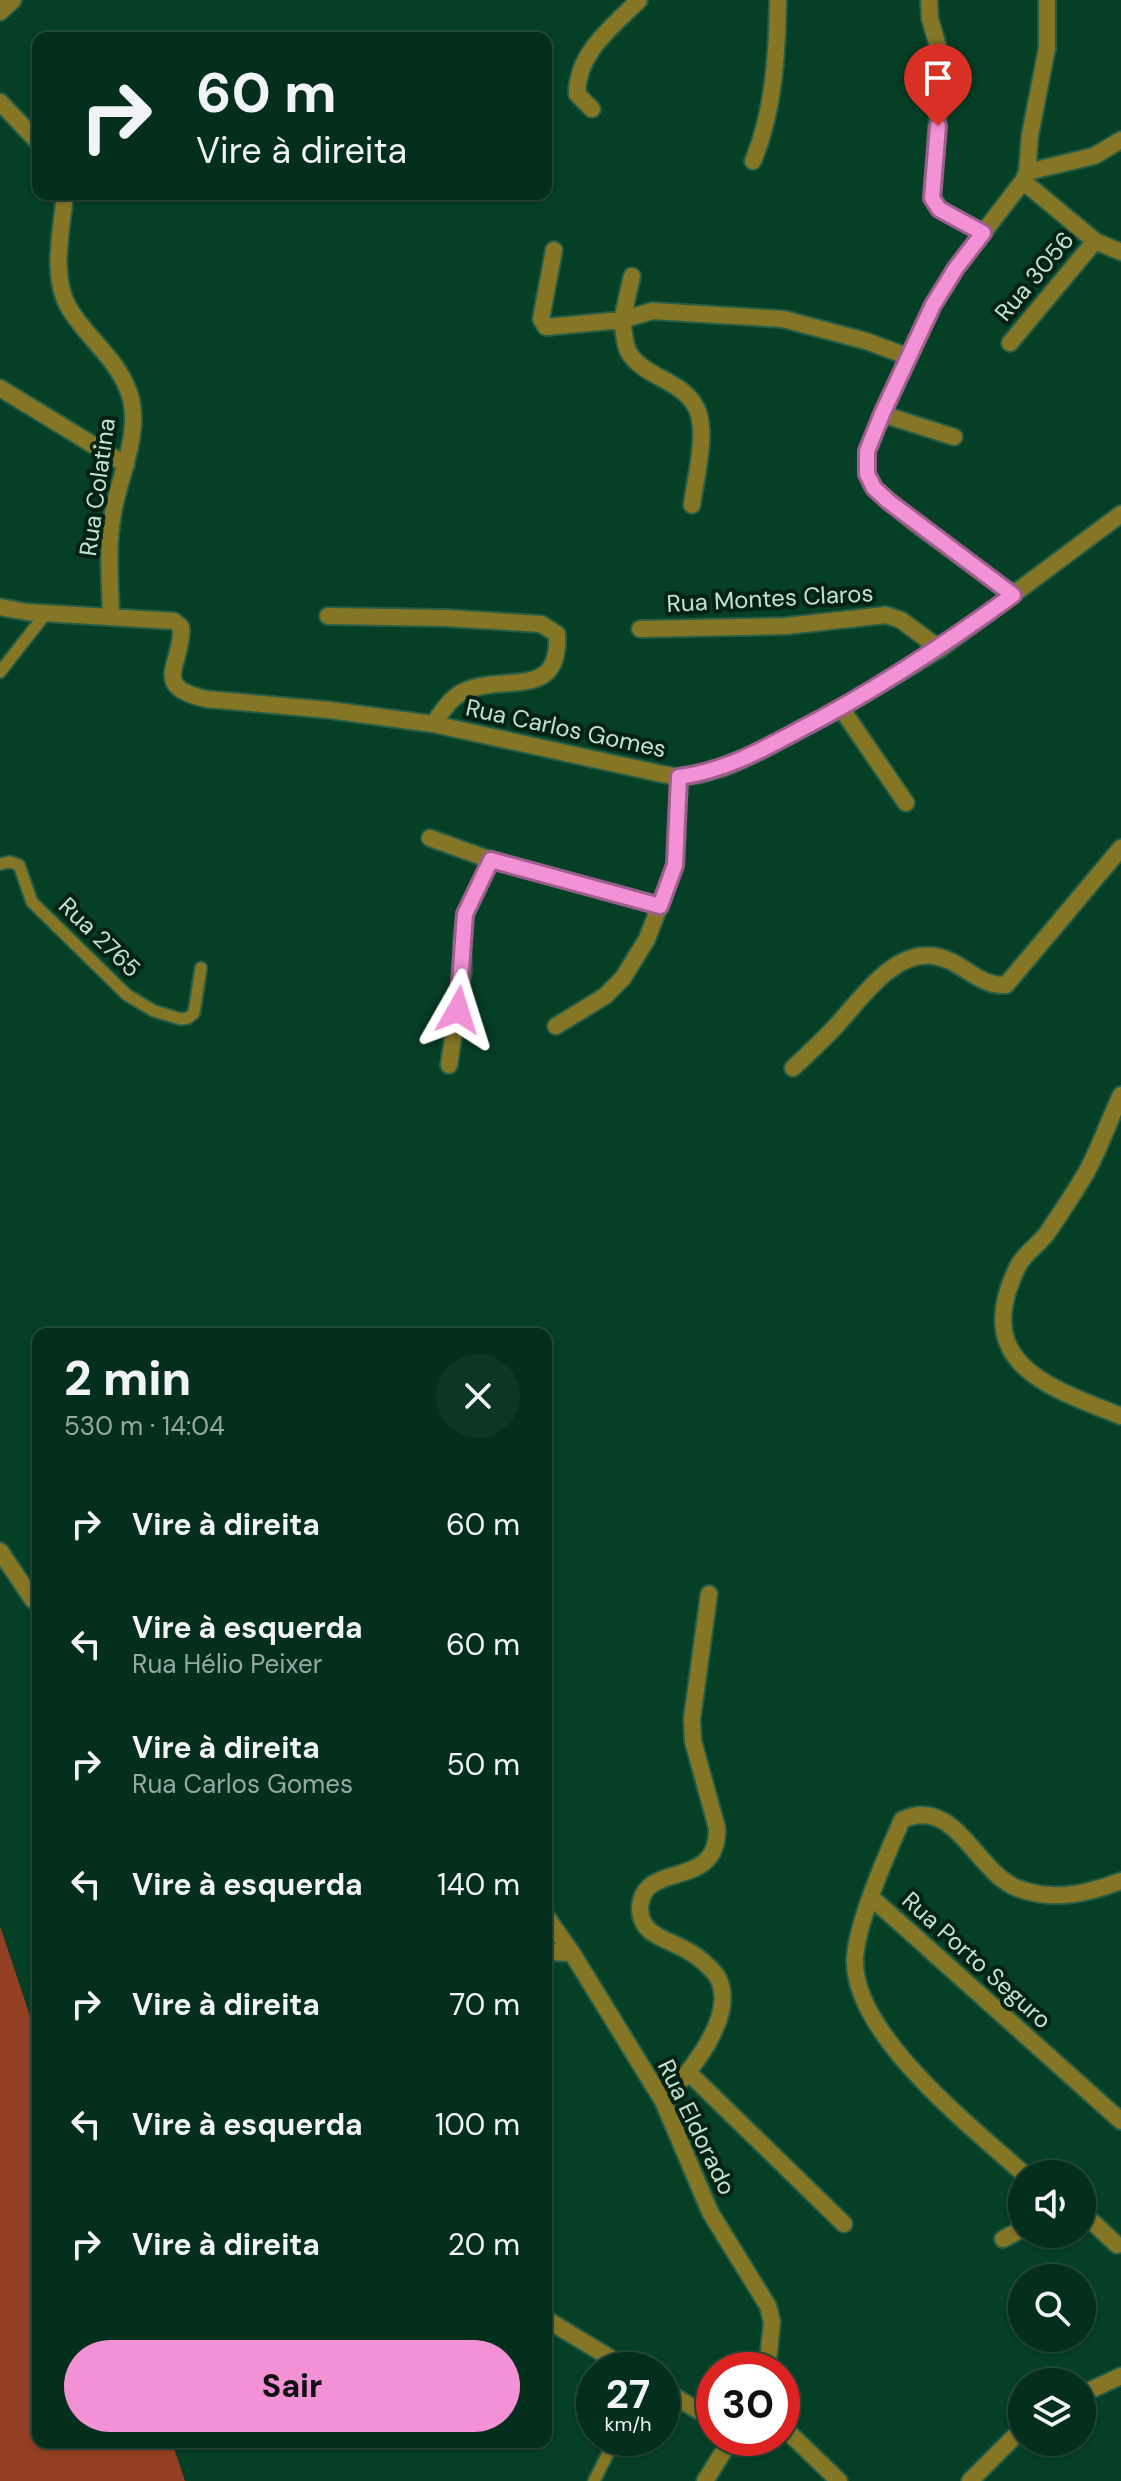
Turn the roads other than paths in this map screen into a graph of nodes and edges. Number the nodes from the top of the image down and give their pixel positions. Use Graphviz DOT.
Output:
graph roads {
  1 [pos="13,0"];
  2 [pos="639,0"];
  3 [pos="778,0"];
  4 [pos="929,0"];
  5 [pos="1047,0"];
  6 [pos="0,12"];
  7 [pos="0,102"];
  8 [pos="592,109"];
  9 [pos="32,136"];
  10 [pos="1121,140"];
  11 [pos="753,161"];
  12 [pos="1025,176"];
  13 [pos="65,200"];
  14 [pos="983,233"];
  15 [pos="1095,241"];
  16 [pos="554,250"];
  17 [pos="1121,252"];
  18 [pos="632,276"];
  19 [pos="622,320"];
  20 [pos="1010,343"];
  21 [pos="909,357"];
  22 [pos="0,388"];
  23 [pos="882,414"];
  24 [pos="954,437"];
  25 [pos="126,465"];
  26 [pos="692,505"];
  27 [pos="1121,514"];
  28 [pos="1013,595"];
  29 [pos="0,607"];
  30 [pos="47,612"];
  31 [pos="111,616"];
  32 [pos="328,616"];
  33 [pos="640,629"];
  34 [pos="940,649"];
  35 [pos="0,672"];
  36 [pos="841,708"];
  37 [pos="433,724"];
  38 [pos="679,777"];
  39 [pos="906,803"];
  40 [pos="430,838"];
  41 [pos="1121,848"];
  42 [pos="491,860"];
  43 [pos="0,864"];
  44 [pos="660,906"];
  45 [pos="201,968"];
  46 [pos="556,1026"];
  47 [pos="449,1065"];
  48 [pos="793,1068"];
  49 [pos="1121,1095"];
  50 [pos="1121,1416"];
  51 [pos="0,1551"];
  52 [pos="709,1594"];
  53 [pos="32,1599"];
  54 [pos="1121,1881"];
  55 [pos="872,1898"];
  56 [pos="552,1925"];
  57 [pos="552,1952"];
  58 [pos="572,1953"];
  59 [pos="689,2073"];
  60 [pos="663,2101"];
  61 [pos="1121,2121"];
  62 [pos="1009,2160"];
  63 [pos="844,2224"];
  64 [pos="1096,2225"];
  65 [pos="1008,2236"];
  66 [pos="1003,2239"];
  67 [pos="1117,2245"];
  68 [pos="552,2323"];
  69 [pos="600,2352"];
  70 [pos="769,2352"];
  71 [pos="1121,2376"];
  72 [pos="1096,2388"];
  73 [pos="800,2443"];
  74 [pos="1008,2443"];
  75 [pos="607,2456"];
  76 [pos="721,2456"];
  77 [pos="594,2481"];
  78 [pos="705,2481"];
  79 [pos="839,2481"];
  80 [pos="970,2481"];
  1 -- 6 [label="street"];
  2 -- 8 [label="street"];
  3 -- 11 [label="street"];
  4 -- 14 [label="street"];
  5 -- 12 [label="street"];
  7 -- 9 [label="street"];
  10 -- 12 [label="street"];
  12 -- 14 [label="street"];
  12 -- 15 [label="street"];
  13 -- 25 [label="street, Rua Colatina"];
  14 -- 21 [label="street"];
  15 -- 17 [label="street"];
  15 -- 20 [label="street, Rua 3056"];
  16 -- 19 [label="street"];
  18 -- 19 [label="street"];
  19 -- 21 [label="street"];
  19 -- 26 [label="street"];
  21 -- 23 [label="street"];
  22 -- 25 [label="street"];
  23 -- 24 [label="street"];
  23 -- 28 [label="street"];
  25 -- 31 [label="street, Rua Colatina"];
  27 -- 28 [label="street, Rua Carlos Gomes"];
  28 -- 34 [label="street, Rua Carlos Gomes"];
  29 -- 30 [label="street, Rua Carlos Gomes"];
  30 -- 31 [label="street, Rua Carlos Gomes"];
  30 -- 35 [label="lane"];
  31 -- 37 [label="street, Rua Carlos Gomes"];
  32 -- 37 [label="street"];
  33 -- 34 [label="street, Rua Montes Claros"];
  34 -- 36 [label="street, Rua Carlos Gomes"];
  36 -- 38 [label="street, Rua Carlos Gomes"];
  36 -- 39 [label="street"];
  37 -- 38 [label="street, Rua Carlos Gomes"];
  38 -- 44 [label="street"];
  40 -- 42 [label="street"];
  41 -- 48 [label="street"];
  42 -- 44 [label="street"];
  42 -- 47 [label="street"];
  43 -- 45 [label="lane, Rua 2765"];
  44 -- 46 [label="street"];
  49 -- 50 [label="street"];
  51 -- 53 [label="street"];
  52 -- 59 [label="street"];
  54 -- 55 [label="street, Rua Porto Seguro"];
  55 -- 61 [label="street, Rua Porto Seguro"];
  55 -- 62 [label="street"];
  56 -- 58 [label="street, Rua Eldorado"];
  57 -- 58 [label="street"];
  58 -- 60 [label="street, Rua Eldorado"];
  59 -- 60 [label="street"];
  59 -- 63 [label="street"];
  60 -- 70 [label="street, Rua Eldorado"];
  64 -- 67 [label="street"];
  65 -- 66 [label="street"];
  68 -- 69 [label="street"];
  71 -- 72 [label="street"];
  73 -- 79 [label="street"];
  74 -- 80 [label="street"];
  75 -- 77 [label="lane"];
  76 -- 78 [label="street"];
}
